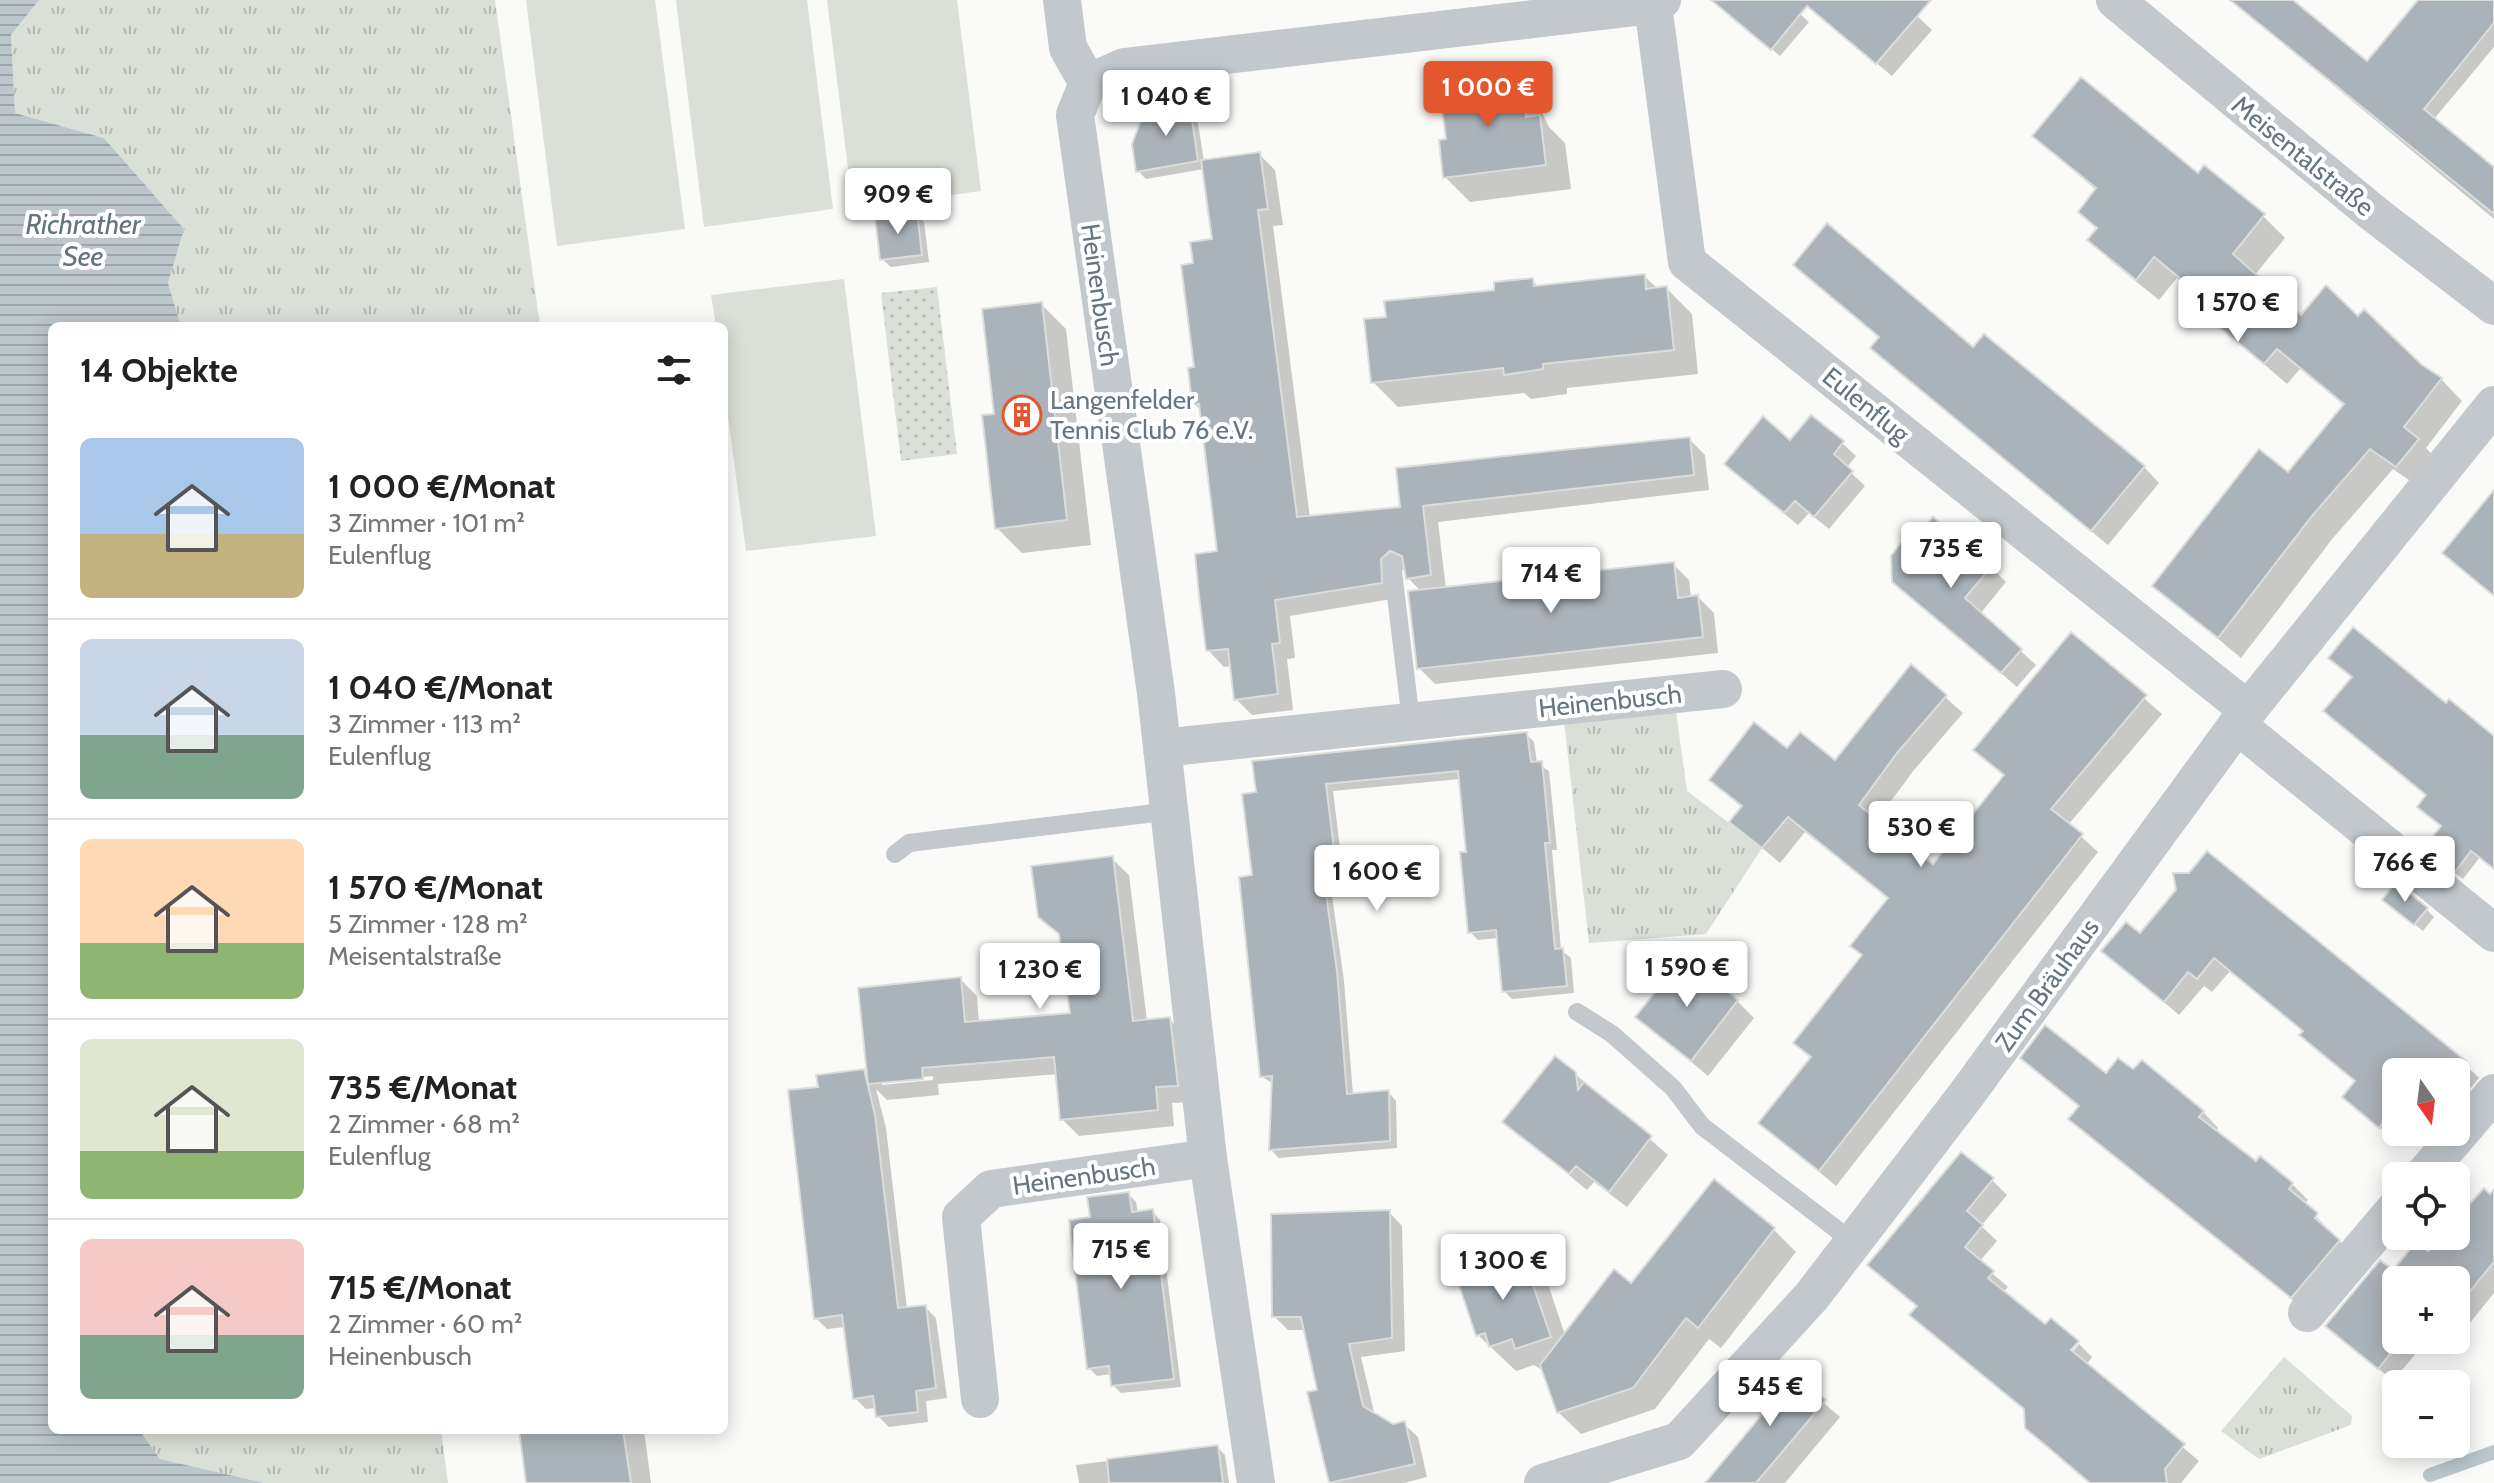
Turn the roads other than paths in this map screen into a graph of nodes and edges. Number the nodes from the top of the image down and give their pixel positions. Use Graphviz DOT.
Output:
graph roads {
  1 [pos="1062,0"];
  2 [pos="2115,0"];
  3 [pos="1657,2"];
  4 [pos="1088,83"];
  5 [pos="2494,306"];
  6 [pos="2494,405"];
  7 [pos="1392,563"];
  8 [pos="1723,689"];
  9 [pos="2243,717"];
  10 [pos="1411,721"];
  11 [pos="1162,748"];
  12 [pos="1171,811"];
  13 [pos="895,854"];
  14 [pos="2494,933"];
  15 [pos="1577,1012"];
  16 [pos="2494,1093"];
  17 [pos="1208,1158"];
  18 [pos="2435,1162"];
  19 [pos="2382,1225"];
  20 [pos="1853,1242"];
  21 [pos="2307,1313"];
  22 [pos="980,1399"];
  23 [pos="1256,1483"];
  24 [pos="1543,1483"];
  1 -- 4 [label="street"];
  2 -- 5 [label="street, Meisentalstraße"];
  3 -- 4 [label="street, Eulenflug"];
  3 -- 9 [label="street, Eulenflug"];
  4 -- 11 [label="street, Heinenbusch"];
  6 -- 9 [label="street, Zum Bräuhaus"];
  7 -- 10 [label="lane"];
  8 -- 10 [label="street, Heinenbusch"];
  9 -- 14 [label="street"];
  9 -- 20 [label="street, Zum Bräuhaus"];
  10 -- 11 [label="street, Heinenbusch"];
  11 -- 12 [label="street, Heinenbusch"];
  12 -- 13 [label="lane"];
  12 -- 17 [label="street, Heinenbusch"];
  15 -- 20 [label="lane"];
  16 -- 18 [label="street"];
  17 -- 22 [label="street, Heinenbusch"];
  17 -- 23 [label="street, Heinenbusch"];
  19 -- 21 [label="street"];
  20 -- 24 [label="street, Zum Bräuhaus"];
}
